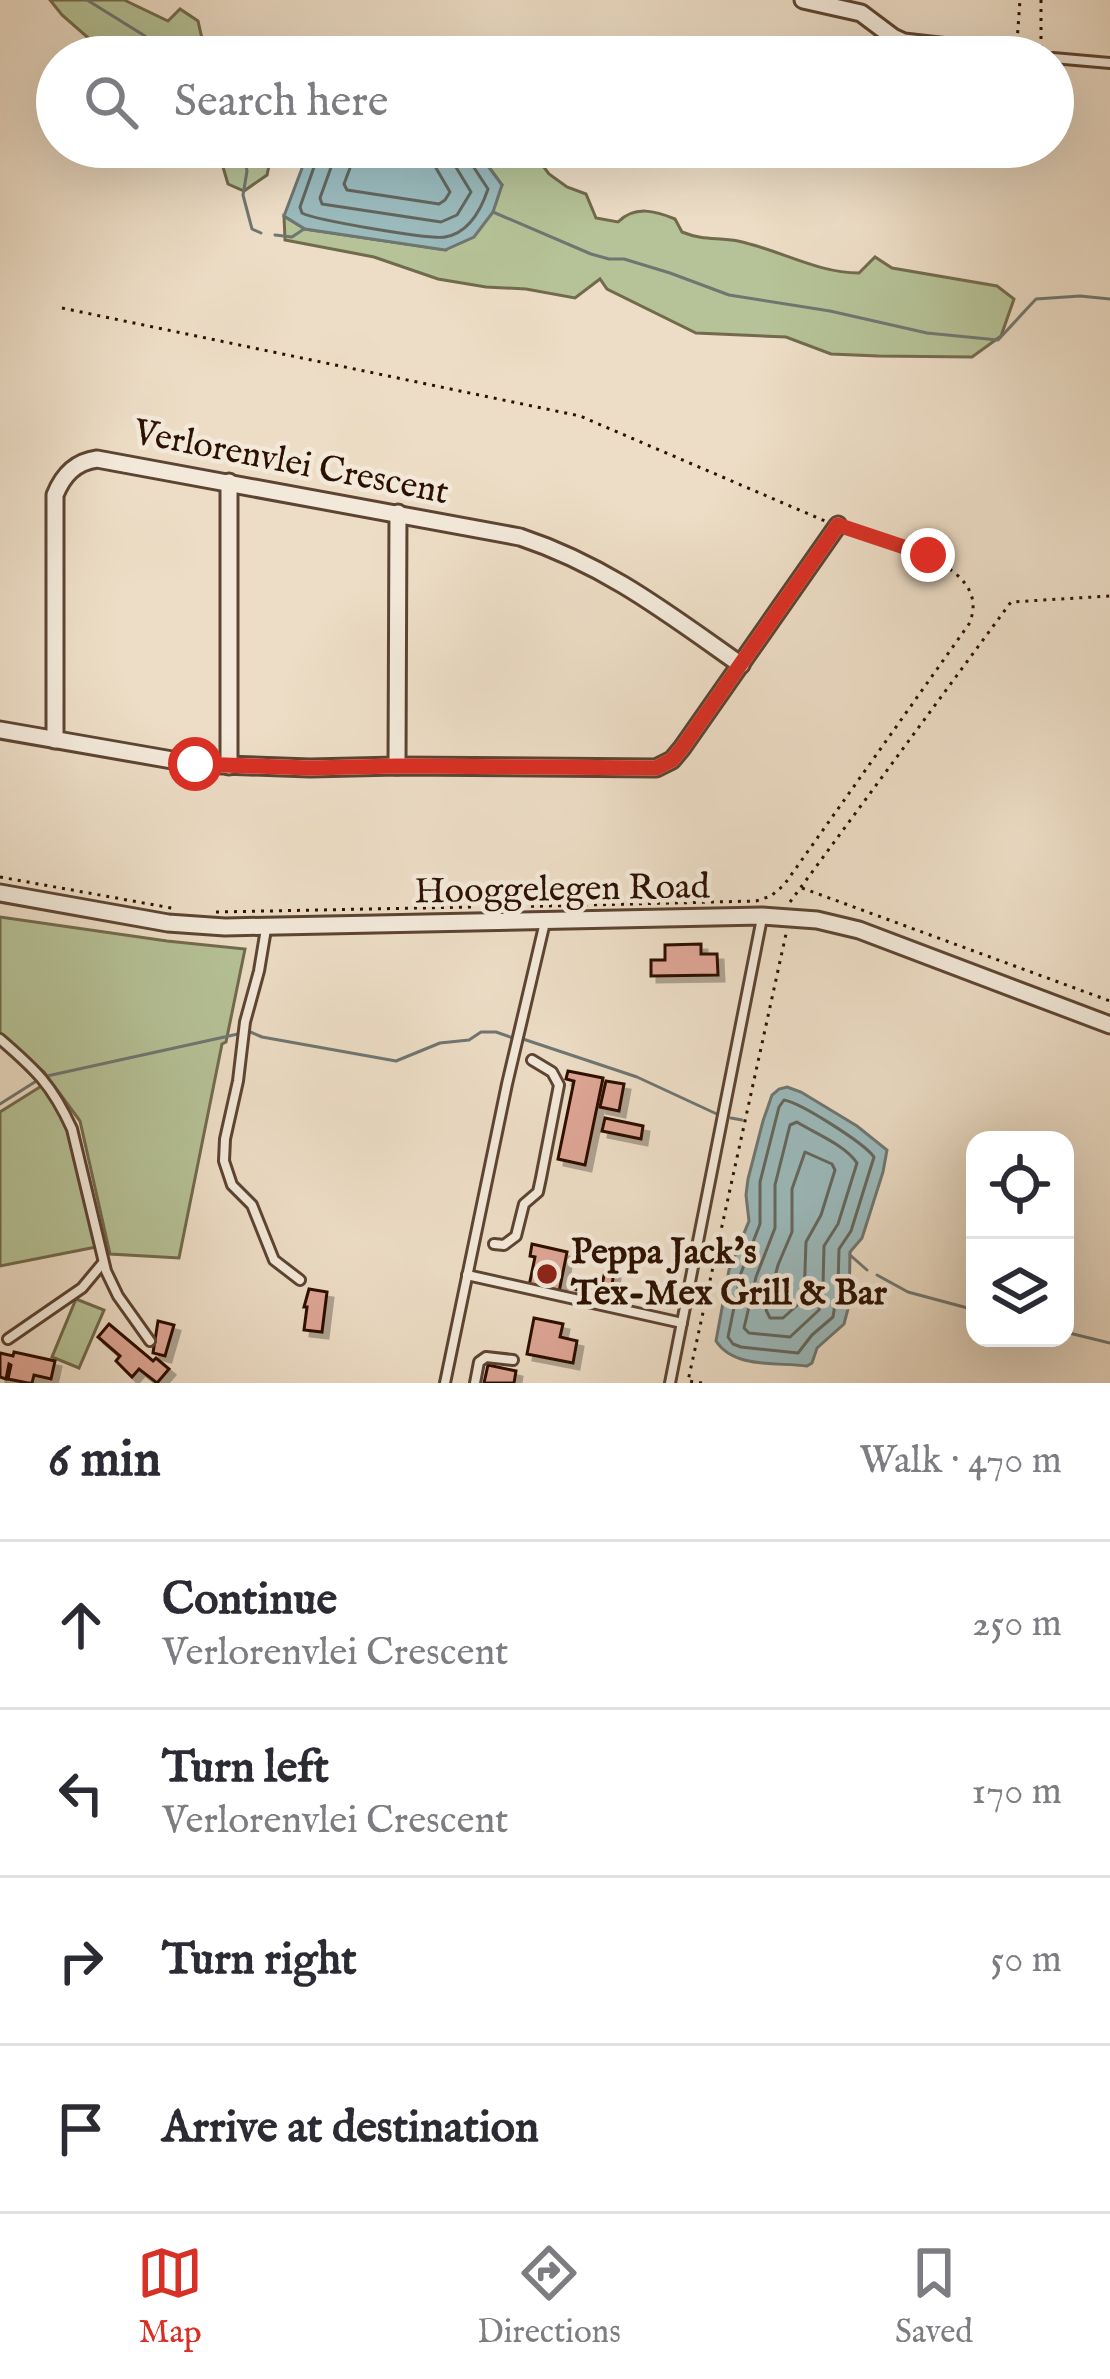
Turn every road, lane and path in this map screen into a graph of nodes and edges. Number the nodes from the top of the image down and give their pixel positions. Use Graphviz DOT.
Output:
graph roads {
  1 [pos="803,0"];
  2 [pos="1020,0"];
  3 [pos="1041,0"];
  4 [pos="890,36"];
  5 [pos="1018,36"];
  6 [pos="1041,36"];
  7 [pos="1074,60"];
  8 [pos="1110,63"];
  9 [pos="62,308"];
  10 [pos="229,482"];
  11 [pos="398,513"];
  12 [pos="838,525"];
  13 [pos="1110,596"];
  14 [pos="740,665"];
  15 [pos="0,730"];
  16 [pos="55,740"];
  17 [pos="229,766"];
  18 [pos="397,766"];
  19 [pos="0,877"];
  20 [pos="800,888"];
  21 [pos="0,893"];
  22 [pos="484,907"];
  23 [pos="506,907"];
  24 [pos="194,912"];
  25 [pos="217,912"];
  26 [pos="777,917"];
  27 [pos="546,920"];
  28 [pos="266,926"];
  29 [pos="1110,1000"];
  30 [pos="1110,1025"];
  31 [pos="0,1040"];
  32 [pos="532,1060"];
  33 [pos="494,1244"];
  34 [pos="103,1263"];
  35 [pos="467,1275"];
  36 [pos="300,1280"];
  37 [pos="682,1323"];
  38 [pos="8,1339"];
  39 [pos="150,1341"];
  40 [pos="513,1360"];
  41 [pos="687,1382"];
  42 [pos="445,1383"];
  43 [pos="475,1383"];
  44 [pos="670,1383"];
  45 [pos="702,1383"];
  1 -- 4 [label="street"];
  2 -- 5 [label="path"];
  3 -- 6 [label="path"];
  7 -- 8 [label="lane"];
  9 -- 12 [label="path"];
  10 -- 11 [label="street, Verlorenvlei Crescent"];
  10 -- 16 [label="street, Verlorenvlei Crescent"];
  10 -- 17 [label="street"];
  11 -- 14 [label="street, Verlorenvlei Crescent"];
  11 -- 18 [label="street"];
  12 -- 14 [label="street"];
  12 -- 23 [label="path"];
  13 -- 20 [label="path"];
  14 -- 18 [label="street"];
  15 -- 16 [label="street"];
  16 -- 17 [label="street"];
  17 -- 18 [label="street"];
  19 -- 24 [label="path"];
  20 -- 26 [label="path"];
  20 -- 29 [label="path"];
  21 -- 28 [label="street, Hooggelegen Road"];
  22 -- 25 [label="path"];
  26 -- 27 [label="street, Hooggelegen Road"];
  26 -- 30 [label="street, Hooggelegen Road"];
  26 -- 37 [label="lane"];
  26 -- 41 [label="path"];
  27 -- 28 [label="street, Hooggelegen Road"];
  27 -- 35 [label="lane"];
  28 -- 36 [label="lane"];
  31 -- 34 [label="lane"];
  32 -- 33 [label="lane"];
  34 -- 38 [label="lane"];
  34 -- 39 [label="lane"];
  35 -- 37 [label="lane"];
  35 -- 42 [label="lane"];
  37 -- 44 [label="lane"];
  40 -- 43 [label="lane"];
  41 -- 45 [label="path"];
}
